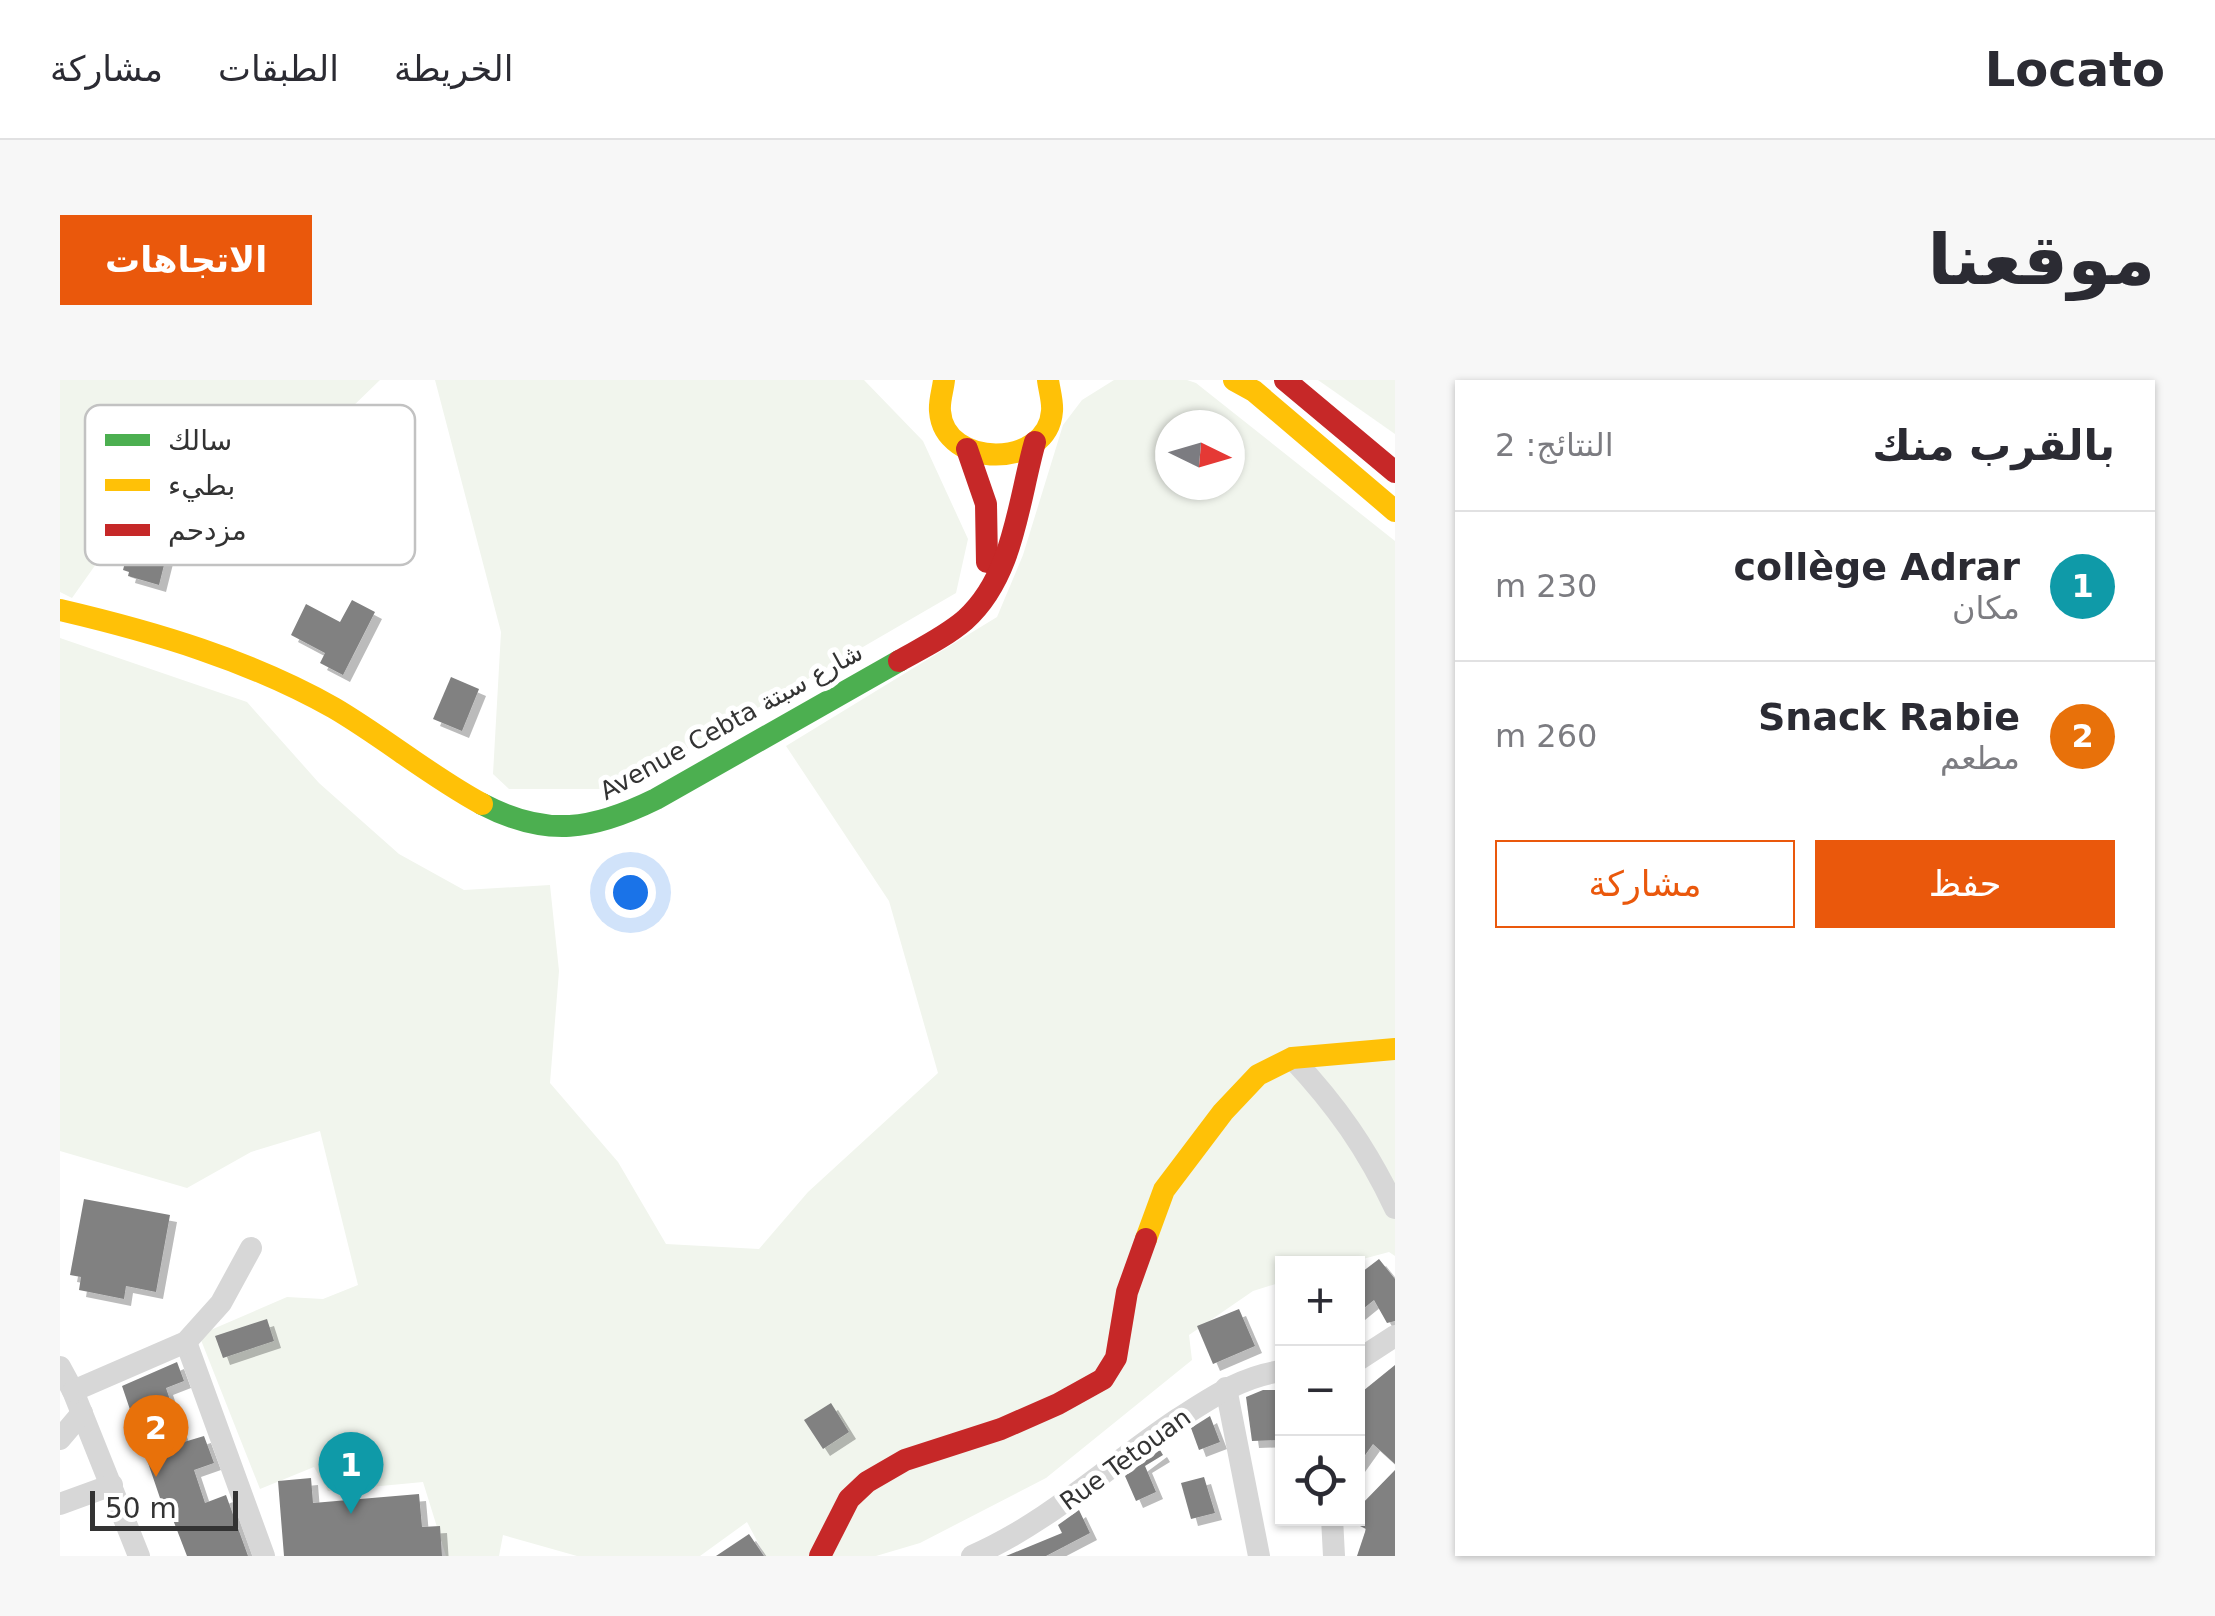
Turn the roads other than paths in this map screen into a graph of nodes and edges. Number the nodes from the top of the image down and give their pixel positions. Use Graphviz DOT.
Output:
graph roads {
  1 [pos="1234,380"];
  2 [pos="1286,380"];
  3 [pos="938,384"];
  4 [pos="1057,390"];
  5 [pos="1035,442"];
  6 [pos="967,449"];
  7 [pos="1395,472"];
  8 [pos="1395,511"];
  9 [pos="980,606"];
  10 [pos="60,610"];
  11 [pos="1395,1049"];
  12 [pos="1292,1058"];
  13 [pos="1395,1208"];
  14 [pos="252,1248"];
  15 [pos="1395,1336"];
  16 [pos="186,1342"];
  17 [pos="1365,1355"];
  18 [pos="60,1368"];
  19 [pos="1275,1372"];
  20 [pos="1226,1388"];
  21 [pos="73,1391"];
  22 [pos="82,1413"];
  23 [pos="60,1439"];
  24 [pos="112,1485"];
  25 [pos="60,1504"];
  26 [pos="1332,1526"];
  27 [pos="139,1556"];
  28 [pos="264,1556"];
  29 [pos="820,1556"];
  30 [pos="972,1556"];
  31 [pos="1258,1556"];
  32 [pos="1334,1556"];
  1 -- 8 [label="street"];
  2 -- 7 [label="street"];
  3 -- 6 [label="street"];
  4 -- 5 [label="street, Avenue Cebta شارع سبتة"];
  5 -- 6 [label="street"];
  5 -- 9 [label="street, Avenue Cebta شارع سبتة"];
  6 -- 9 [label="street"];
  9 -- 10 [label="street, Avenue Cebta شارع سبتة"];
  11 -- 12 [label="street"];
  12 -- 13 [label="street"];
  12 -- 29 [label="street"];
  14 -- 16 [label="street"];
  15 -- 17 [label="street"];
  16 -- 21 [label="street"];
  16 -- 28 [label="street"];
  18 -- 21 [label="street"];
  19 -- 20 [label="street, Rue Tetouan"];
  20 -- 30 [label="street, Rue Tetouan"];
  20 -- 31 [label="street"];
  21 -- 22 [label="street"];
  22 -- 23 [label="street"];
  22 -- 24 [label="street"];
  24 -- 25 [label="street"];
  24 -- 27 [label="street"];
  26 -- 32 [label="street"];
}
